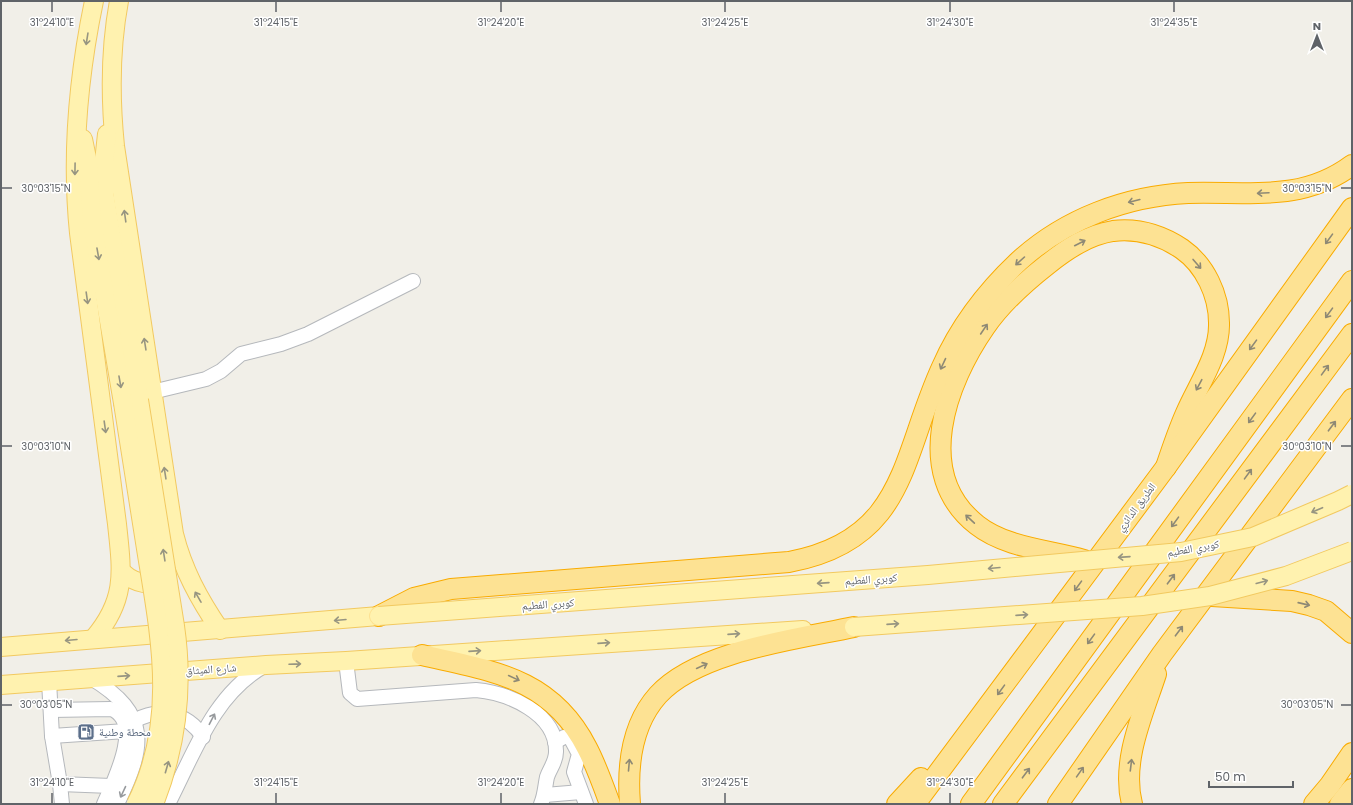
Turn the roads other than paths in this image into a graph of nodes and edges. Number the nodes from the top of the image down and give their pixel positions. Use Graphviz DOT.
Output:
graph roads {
  1 [pos="94,1"];
  2 [pos="119,1"];
  3 [pos="76,119"];
  4 [pos="1352,165"];
  5 [pos="1352,208"];
  6 [pos="413,281"];
  7 [pos="1352,281"];
  8 [pos="1352,334"];
  9 [pos="138,398"];
  10 [pos="1352,399"];
  11 [pos="1166,467"];
  12 [pos="1352,494"];
  13 [pos="1352,552"];
  14 [pos="1084,560"];
  15 [pos="182,564"];
  16 [pos="122,572"];
  17 [pos="1210,596"];
  18 [pos="379,616"];
  19 [pos="854,627"];
  20 [pos="220,630"];
  21 [pos="1352,633"];
  22 [pos="94,638"];
  23 [pos="3,646"];
  24 [pos="1162,654"];
  25 [pos="422,655"];
  26 [pos="346,661"];
  27 [pos="266,665"];
  28 [pos="91,678"];
  29 [pos="49,681"];
  30 [pos="1,685"];
  31 [pos="51,710"];
  32 [pos="130,726"];
  33 [pos="969,733"];
  34 [pos="52,736"];
  35 [pos="202,737"];
  36 [pos="555,742"];
  37 [pos="1352,753"];
  38 [pos="555,762"];
  39 [pos="576,765"];
  40 [pos="60,784"];
  41 [pos="112,786"];
  42 [pos="1352,789"];
  43 [pos="544,797"];
  44 [pos="584,798"];
  45 [pos="62,804"];
  46 [pos="104,804"];
  47 [pos="117,804"];
  48 [pos="136,804"];
  49 [pos="154,804"];
  50 [pos="168,804"];
  51 [pos="610,804"];
  52 [pos="630,804"];
  53 [pos="897,804"];
  54 [pos="915,804"];
  55 [pos="971,804"];
  56 [pos="1003,804"];
  57 [pos="1058,804"];
  58 [pos="1132,804"];
  59 [pos="1314,804"];
  60 [pos="1340,804"];
  1 -- 3 [label="main road, one-way"];
  9 -- 2 [label="main road, one-way"];
  3 -- 9 [label="main road, one-way"];
  3 -- 16 [label="main road, one-way"];
  4 -- 18 [label="highway, one-way"];
  5 -- 11 [label="highway, الطريق الدائري, one-way"];
  6 -- 9 [label="street"];
  7 -- 55 [label="highway, one-way"];
  56 -- 8 [label="highway, one-way"];
  15 -- 9 [label="main road, one-way"];
  9 -- 48 [label="main road, bridge"];
  49 -- 9 [label="main road, one-way, bridge"];
  24 -- 10 [label="highway, one-way"];
  14 -- 11 [label="highway, one-way"];
  11 -- 33 [label="highway, الطريق الدائري, one-way"];
  12 -- 14 [label="main road, كوبري الفطيم, one-way, bridge"];
  17 -- 13 [label="main road, one-way, bridge"];
  14 -- 18 [label="main road, كوبري الفطيم, one-way, bridge"];
  15 -- 16 [label="main road"];
  20 -- 15 [label="main road, one-way"];
  16 -- 22 [label="main road"];
  19 -- 17 [label="main road, one-way, bridge"];
  17 -- 21 [label="highway, one-way"];
  18 -- 20 [label="main road, one-way"];
  25 -- 19 [label="main road, one-way"];
  52 -- 19 [label="highway, one-way"];
  20 -- 22 [label="main road"];
  22 -- 23 [label="main road, one-way"];
  57 -- 24 [label="highway, one-way"];
  58 -- 24 [label="highway, one-way"];
  25 -- 26 [label="main road, شارع الميثاق"];
  25 -- 51 [label="highway, one-way"];
  27 -- 26 [label="main road, شارع الميثاق, one-way"];
  26 -- 36 [label="street"];
  28 -- 27 [label="main road, شارع الميثاق, one-way"];
  35 -- 27 [label="street, one-way"];
  28 -- 29 [label="main road, شارع الميثاق"];
  28 -- 32 [label="street"];
  29 -- 30 [label="main road, شارع الميثاق"];
  29 -- 31 [label="street"];
  31 -- 32 [label="street"];
  31 -- 34 [label="street"];
  32 -- 34 [label="street"];
  32 -- 35 [label="street"];
  32 -- 41 [label="street"];
  32 -- 47 [label="street, one-way"];
  33 -- 53 [label="highway"];
  33 -- 54 [label="highway, الطريق الدائري"];
  34 -- 40 [label="street"];
  35 -- 50 [label="street"];
  36 -- 38 [label="street"];
  36 -- 39 [label="street"];
  37 -- 59 [label="highway"];
  38 -- 39 [label="street"];
  38 -- 43 [label="street"];
  39 -- 44 [label="street"];
  40 -- 41 [label="street"];
  40 -- 45 [label="street"];
  41 -- 46 [label="street"];
  42 -- 60 [label="highway"];
  43 -- 44 [label="street"];
}
